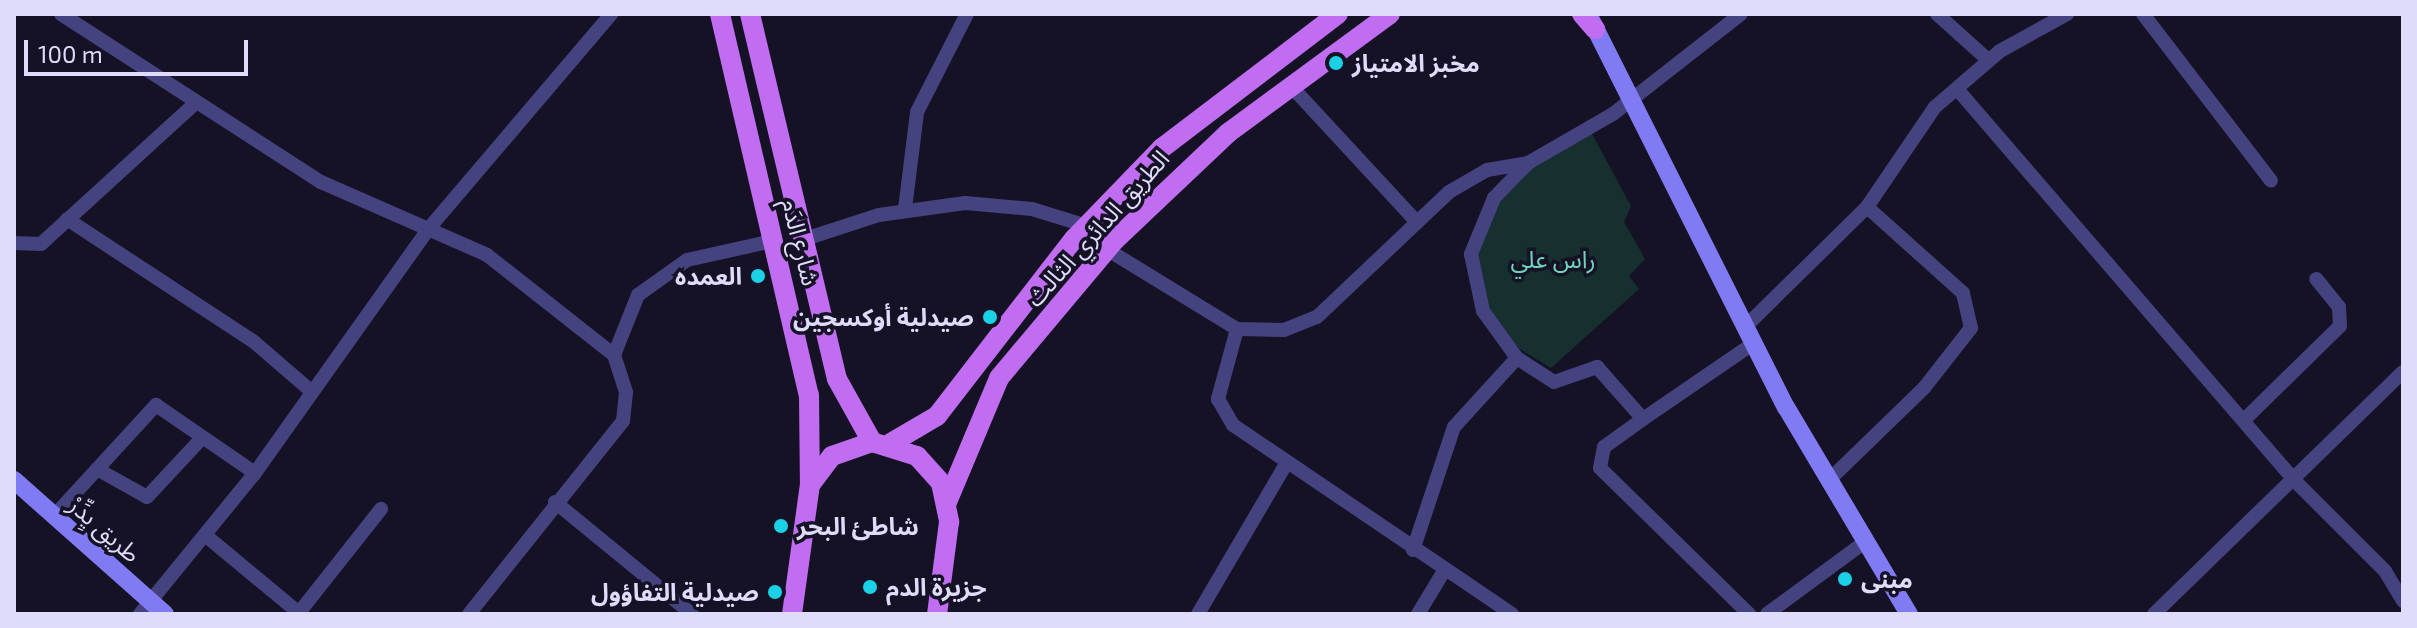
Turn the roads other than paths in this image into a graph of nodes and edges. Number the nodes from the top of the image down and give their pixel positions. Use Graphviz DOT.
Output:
graph roads {
  1 [pos="61,14"];
  2 [pos="611,14"];
  3 [pos="720,14"];
  4 [pos="750,14"];
  5 [pos="967,14"];
  6 [pos="1338,14"];
  7 [pos="1741,14"];
  8 [pos="1937,14"];
  9 [pos="2067,14"];
  10 [pos="2143,14"];
  11 [pos="1383,16"];
  12 [pos="1596,18"];
  13 [pos="1988,60"];
  14 [pos="1290,85"];
  15 [pos="1958,90"];
  16 [pos="1634,99"];
  17 [pos="193,105"];
  18 [pos="1528,163"];
  19 [pos="2271,181"];
  20 [pos="1867,207"];
  21 [pos="905,209"];
  22 [pos="67,219"];
  23 [pos="1417,222"];
  24 [pos="1087,226"];
  25 [pos="430,227"];
  26 [pos="805,239"];
  27 [pos="773,241"];
  28 [pos="14,243"];
  29 [pos="1108,250"];
  30 [pos="2316,279"];
  31 [pos="1746,326"];
  32 [pos="1237,329"];
  33 [pos="1754,343"];
  34 [pos="614,355"];
  35 [pos="1517,358"];
  36 [pos="2403,372"];
  37 [pos="311,391"];
  38 [pos="1643,419"];
  39 [pos="2244,420"];
  40 [pos="202,438"];
  41 [pos="882,442"];
  42 [pos="1285,466"];
  43 [pos="97,469"];
  44 [pos="255,473"];
  45 [pos="14,480"];
  46 [pos="1828,481"];
  47 [pos="2295,481"];
  48 [pos="810,485"];
  49 [pos="555,502"];
  50 [pos="947,502"];
  51 [pos="381,509"];
  52 [pos="54,516"];
  53 [pos="205,535"];
  54 [pos="1866,541"];
  55 [pos="1413,550"];
  56 [pos="1444,571"];
  57 [pos="2403,600"];
  58 [pos="1732,609"];
  59 [pos="152,610"];
  60 [pos="299,613"];
  61 [pos="469,614"];
  62 [pos="692,614"];
  63 [pos="792,614"];
  64 [pos="937,614"];
  65 [pos="1198,614"];
  66 [pos="1418,614"];
  67 [pos="1512,614"];
  68 [pos="1749,614"];
  69 [pos="1767,614"];
  70 [pos="1909,614"];
  71 [pos="2154,614"];
  1 -- 17 [label="street"];
  2 -- 25 [label="street"];
  3 -- 27 [label="main road, شارع الدَم"];
  4 -- 26 [label="main road, شارع الدَم"];
  5 -- 21 [label="street"];
  6 -- 24 [label="main road, الطريق الدائري الثالث"];
  7 -- 16 [label="street"];
  8 -- 13 [label="street"];
  9 -- 13 [label="street"];
  10 -- 19 [label="street"];
  11 -- 14 [label="main road, الطريق الدائري الثالث"];
  12 -- 16 [label="street"];
  13 -- 15 [label="street"];
  14 -- 23 [label="street"];
  14 -- 29 [label="main road, الطريق الدائري الثالث"];
  15 -- 20 [label="street"];
  15 -- 39 [label="street"];
  16 -- 18 [label="street"];
  16 -- 31 [label="street"];
  17 -- 22 [label="street"];
  17 -- 25 [label="street"];
  18 -- 23 [label="street"];
  18 -- 35 [label="street"];
  20 -- 31 [label="street"];
  20 -- 46 [label="street"];
  21 -- 24 [label="street"];
  21 -- 26 [label="street"];
  22 -- 28 [label="street"];
  22 -- 37 [label="street"];
  23 -- 32 [label="street"];
  24 -- 41 [label="main road, الطريق الدائري الثالث"];
  25 -- 34 [label="street"];
  25 -- 37 [label="street"];
  26 -- 41 [label="main road, شارع الدَم"];
  27 -- 34 [label="street"];
  27 -- 48 [label="main road, شارع الدَم"];
  29 -- 32 [label="street"];
  29 -- 50 [label="main road, الطريق الدائري الثالث"];
  30 -- 39 [label="street"];
  31 -- 33 [label="street"];
  32 -- 42 [label="street"];
  33 -- 38 [label="street"];
  33 -- 46 [label="street"];
  34 -- 49 [label="street"];
  35 -- 38 [label="street"];
  35 -- 55 [label="street"];
  36 -- 47 [label="street"];
  37 -- 44 [label="street"];
  38 -- 58 [label="street"];
  39 -- 47 [label="street"];
  40 -- 43 [label="street"];
  40 -- 43 [label="street"];
  40 -- 44 [label="street"];
  41 -- 48 [label="main road, الطريق الدائري الثالث"];
  41 -- 50 [label="main road"];
  42 -- 55 [label="street"];
  42 -- 65 [label="street"];
  43 -- 52 [label="street"];
  44 -- 53 [label="street"];
  45 -- 52 [label="street, طريق يِدِّرْ"];
  46 -- 54 [label="street"];
  47 -- 57 [label="street"];
  47 -- 71 [label="street"];
  48 -- 63 [label="main road, شارع الدَم"];
  49 -- 61 [label="street"];
  49 -- 62 [label="street"];
  50 -- 64 [label="main road"];
  51 -- 60 [label="street"];
  52 -- 59 [label="street, طريق يِدِّرْ"];
  53 -- 59 [label="street"];
  53 -- 60 [label="street"];
  54 -- 69 [label="street"];
  54 -- 70 [label="street"];
  55 -- 56 [label="street"];
  56 -- 66 [label="street"];
  56 -- 67 [label="street"];
  58 -- 68 [label="street"];
}
